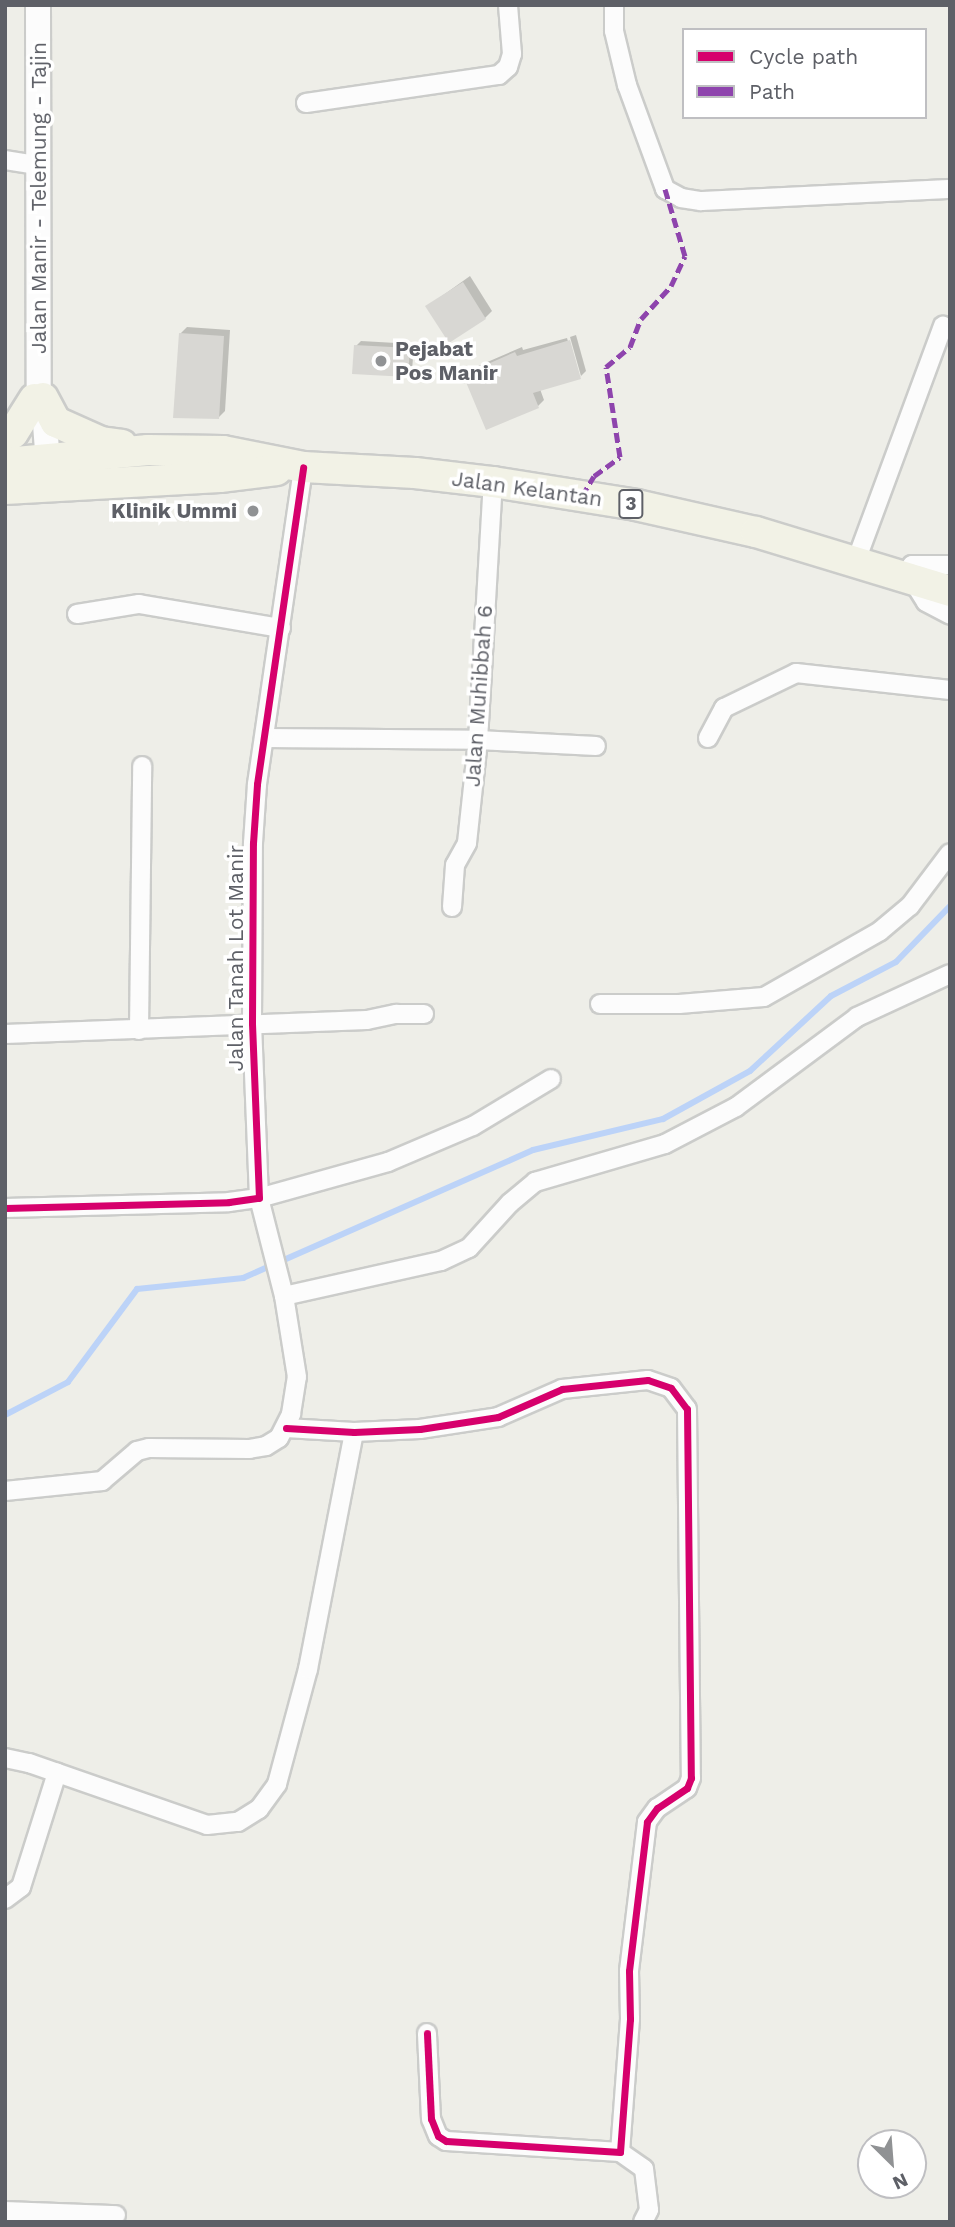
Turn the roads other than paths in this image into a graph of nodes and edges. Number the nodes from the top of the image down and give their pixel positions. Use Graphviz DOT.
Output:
graph roads {
  1 [pos="38,5"];
  2 [pos="508,5"];
  3 [pos="614,5"];
  4 [pos="306,103"];
  5 [pos="5,160"];
  6 [pos="38,165"];
  7 [pos="950,188"];
  8 [pos="943,326"];
  9 [pos="39,396"];
  10 [pos="5,438"];
  11 [pos="148,450"];
  12 [pos="303,467"];
  13 [pos="29,473"];
  14 [pos="493,482"];
  15 [pos="856,561"];
  16 [pos="950,565"];
  17 [pos="908,577"];
  18 [pos="950,591"];
  19 [pos="77,614"];
  20 [pos="950,615"];
  21 [pos="281,628"];
  22 [pos="950,690"];
  23 [pos="265,738"];
  24 [pos="708,738"];
  25 [pos="478,740"];
  26 [pos="596,747"];
  27 [pos="142,766"];
  28 [pos="950,853"];
  29 [pos="452,907"];
  30 [pos="948,982"];
  31 [pos="600,1004"];
  32 [pos="424,1014"];
  33 [pos="252,1023"];
  34 [pos="139,1030"];
  35 [pos="5,1034"];
  36 [pos="551,1079"];
  37 [pos="259,1198"];
  38 [pos="5,1208"];
  39 [pos="282,1288"];
  40 [pos="289,1421"];
  41 [pos="354,1432"];
  42 [pos="5,1491"];
  43 [pos="5,1758"];
  44 [pos="57,1773"];
  45 [pos="5,1899"];
  46 [pos="427,2033"];
  47 [pos="620,2152"];
  48 [pos="5,2211"];
  49 [pos="116,2216"];
  50 [pos="643,2222"];
  1 -- 6 [label="main road, Jalan Manir - Telemung - Tajin"];
  2 -- 4 [label="street"];
  3 -- 7 [label="street"];
  5 -- 6 [label="street"];
  6 -- 9 [label="main road, Jalan Manir - Telemung - Tajin"];
  8 -- 15 [label="street"];
  9 -- 10 [label="highway"];
  9 -- 11 [label="highway"];
  9 -- 13 [label="main road, Jalan Manir - Telemung - Tajin"];
  11 -- 12 [label="highway, Jalan Kelantan / 3"];
  11 -- 13 [label="highway, Jalan Kelantan / 3"];
  12 -- 13 [label="highway, Jalan Kelantan / 3"];
  12 -- 14 [label="highway, Jalan Kelantan / 3"];
  12 -- 21 [label="street, Jalan Tanah Lot Manir"];
  14 -- 15 [label="highway, Jalan Kelantan / 3"];
  14 -- 25 [label="street, Jalan Muhibbah 6"];
  15 -- 17 [label="highway, Jalan Kelantan / 3"];
  16 -- 17 [label="street"];
  17 -- 18 [label="highway, Jalan Kelantan / 3"];
  17 -- 20 [label="street"];
  19 -- 21 [label="street"];
  21 -- 23 [label="street, Jalan Tanah Lot Manir"];
  22 -- 24 [label="street"];
  23 -- 25 [label="street"];
  23 -- 33 [label="street, Jalan Tanah Lot Manir"];
  25 -- 26 [label="street"];
  25 -- 29 [label="street, Jalan Muhibbah 6"];
  27 -- 34 [label="street"];
  28 -- 31 [label="street"];
  30 -- 39 [label="street"];
  32 -- 33 [label="street"];
  33 -- 34 [label="street"];
  33 -- 37 [label="street, Jalan Tanah Lot Manir"];
  34 -- 35 [label="street"];
  36 -- 37 [label="street"];
  37 -- 38 [label="street"];
  37 -- 39 [label="street, Jalan Tanah Lot Manir"];
  39 -- 40 [label="street, Jalan Tanah Lot Manir"];
  40 -- 41 [label="street"];
  40 -- 42 [label="street"];
  41 -- 44 [label="street"];
  41 -- 47 [label="street"];
  43 -- 44 [label="street"];
  44 -- 45 [label="street"];
  46 -- 47 [label="street"];
  47 -- 50 [label="street"];
  48 -- 49 [label="street"];
}
